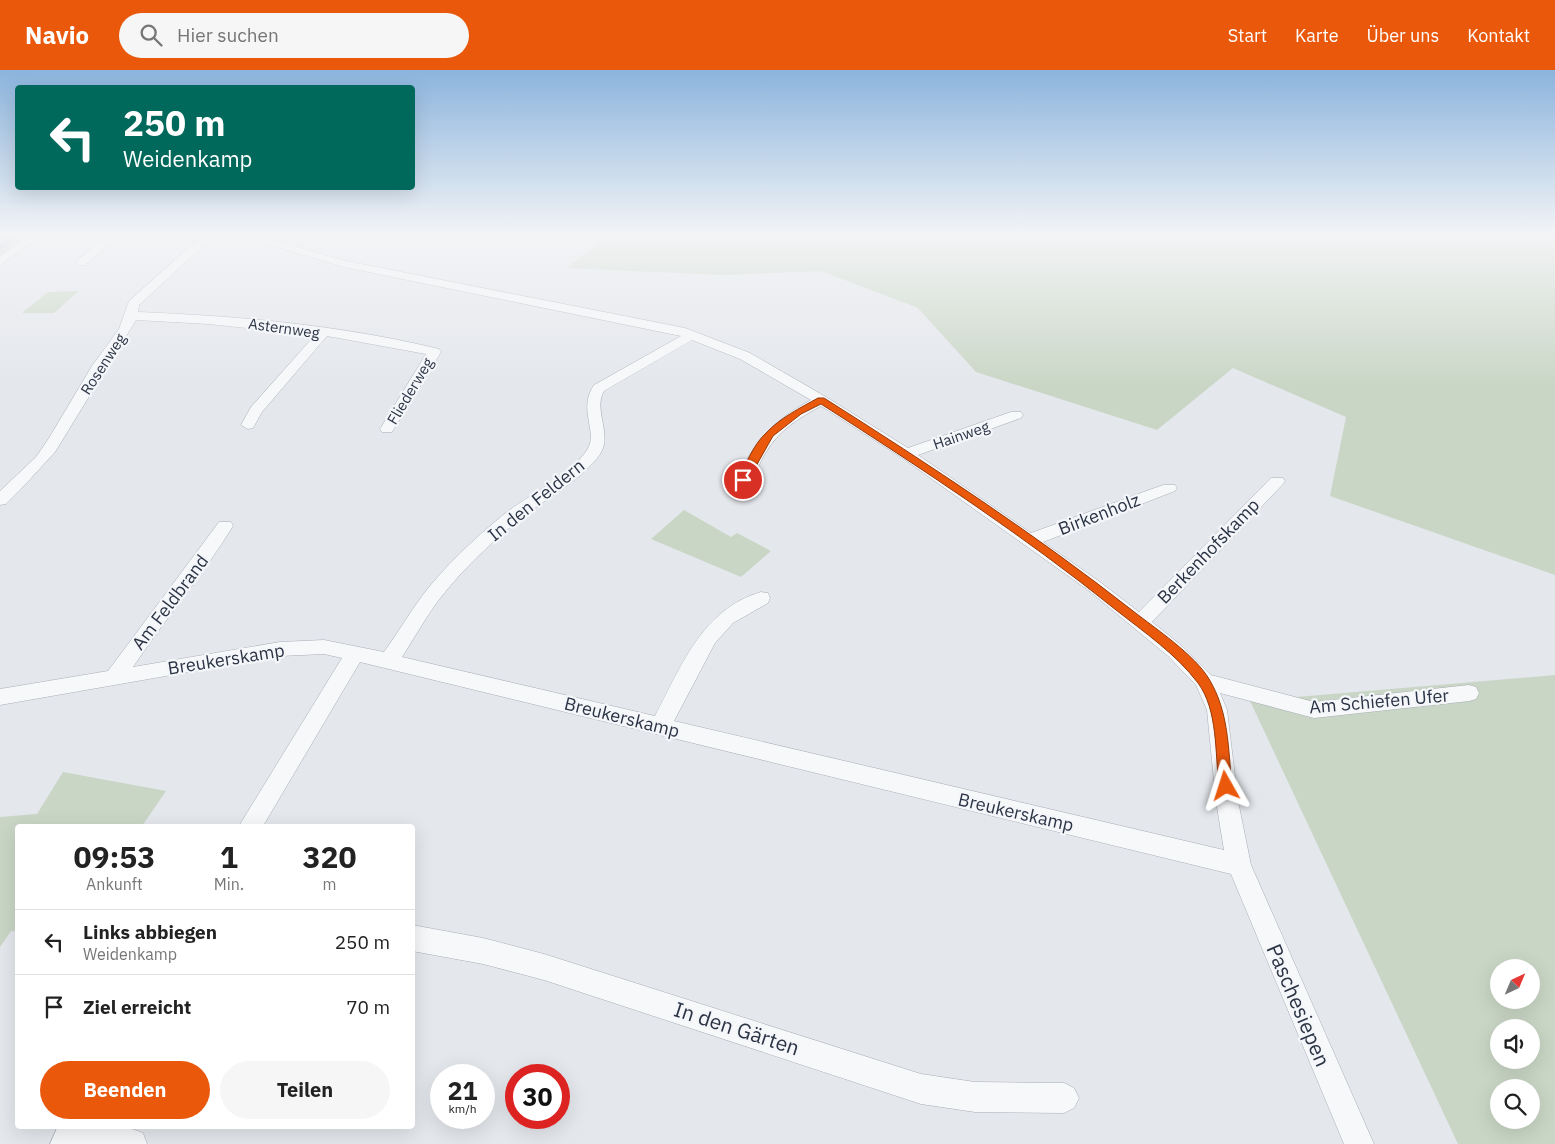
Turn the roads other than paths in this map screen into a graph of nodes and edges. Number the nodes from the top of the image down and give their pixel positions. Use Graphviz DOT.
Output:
graph roads {
  1 [pos="154,285"];
  2 [pos="454,285"];
  3 [pos="133,316"];
  4 [pos="323,333"];
  5 [pos="692,335"];
  6 [pos="434,352"];
  7 [pos="821,400"];
  8 [pos="1016,415"];
  9 [pos="248,425"];
  10 [pos="387,429"];
  11 [pos="906,454"];
  12 [pos="743,480"];
  13 [pos="1276,481"];
  14 [pos="1169,488"];
  15 [pos="0,500"];
  16 [pos="225,526"];
  17 [pos="1030,540"];
  18 [pos="761,598"];
  19 [pos="1140,622"];
  20 [pos="355,653"];
  21 [pos="389,660"];
  22 [pos="114,678"];
  23 [pos="1204,681"];
  24 [pos="1469,693"];
  25 [pos="0,697"];
  26 [pos="660,726"];
  27 [pos="252,824"];
  28 [pos="1239,865"];
  29 [pos="415,939"];
  30 [pos="1064,1098"];
  31 [pos="74,1129"];
  32 [pos="85,1129"];
  33 [pos="64,1144"];
  34 [pos="132,1144"];
  35 [pos="1358,1144"];
  1 -- 3 [label="street, Rosenweg"];
  2 -- 5 [label="street"];
  3 -- 4 [label="street, Asternweg"];
  3 -- 15 [label="street, Rosenweg"];
  4 -- 6 [label="street, Asternweg"];
  4 -- 9 [label="street"];
  5 -- 7 [label="street"];
  5 -- 21 [label="street, In den Feldern"];
  6 -- 10 [label="street, Fliederweg"];
  7 -- 11 [label="street"];
  7 -- 12 [label="street"];
  8 -- 11 [label="street, Hainweg"];
  11 -- 17 [label="street"];
  13 -- 19 [label="street, Berkenhofskamp"];
  14 -- 17 [label="street, Birkenholz"];
  16 -- 22 [label="street, Am Feldbrand"];
  17 -- 19 [label="street"];
  18 -- 26 [label="street"];
  19 -- 23 [label="street"];
  20 -- 21 [label="street, Breukerskamp"];
  20 -- 22 [label="street, Breukerskamp"];
  20 -- 27 [label="street"];
  21 -- 26 [label="street, Breukerskamp"];
  22 -- 25 [label="street, Breukerskamp"];
  23 -- 24 [label="street, Am Schiefen Ufer"];
  23 -- 28 [label="street"];
  26 -- 28 [label="street, Breukerskamp"];
  28 -- 35 [label="street, Paschesiepen"];
  29 -- 30 [label="street, In den Gärten"];
  31 -- 33 [label="street"];
  32 -- 34 [label="street"];
}
